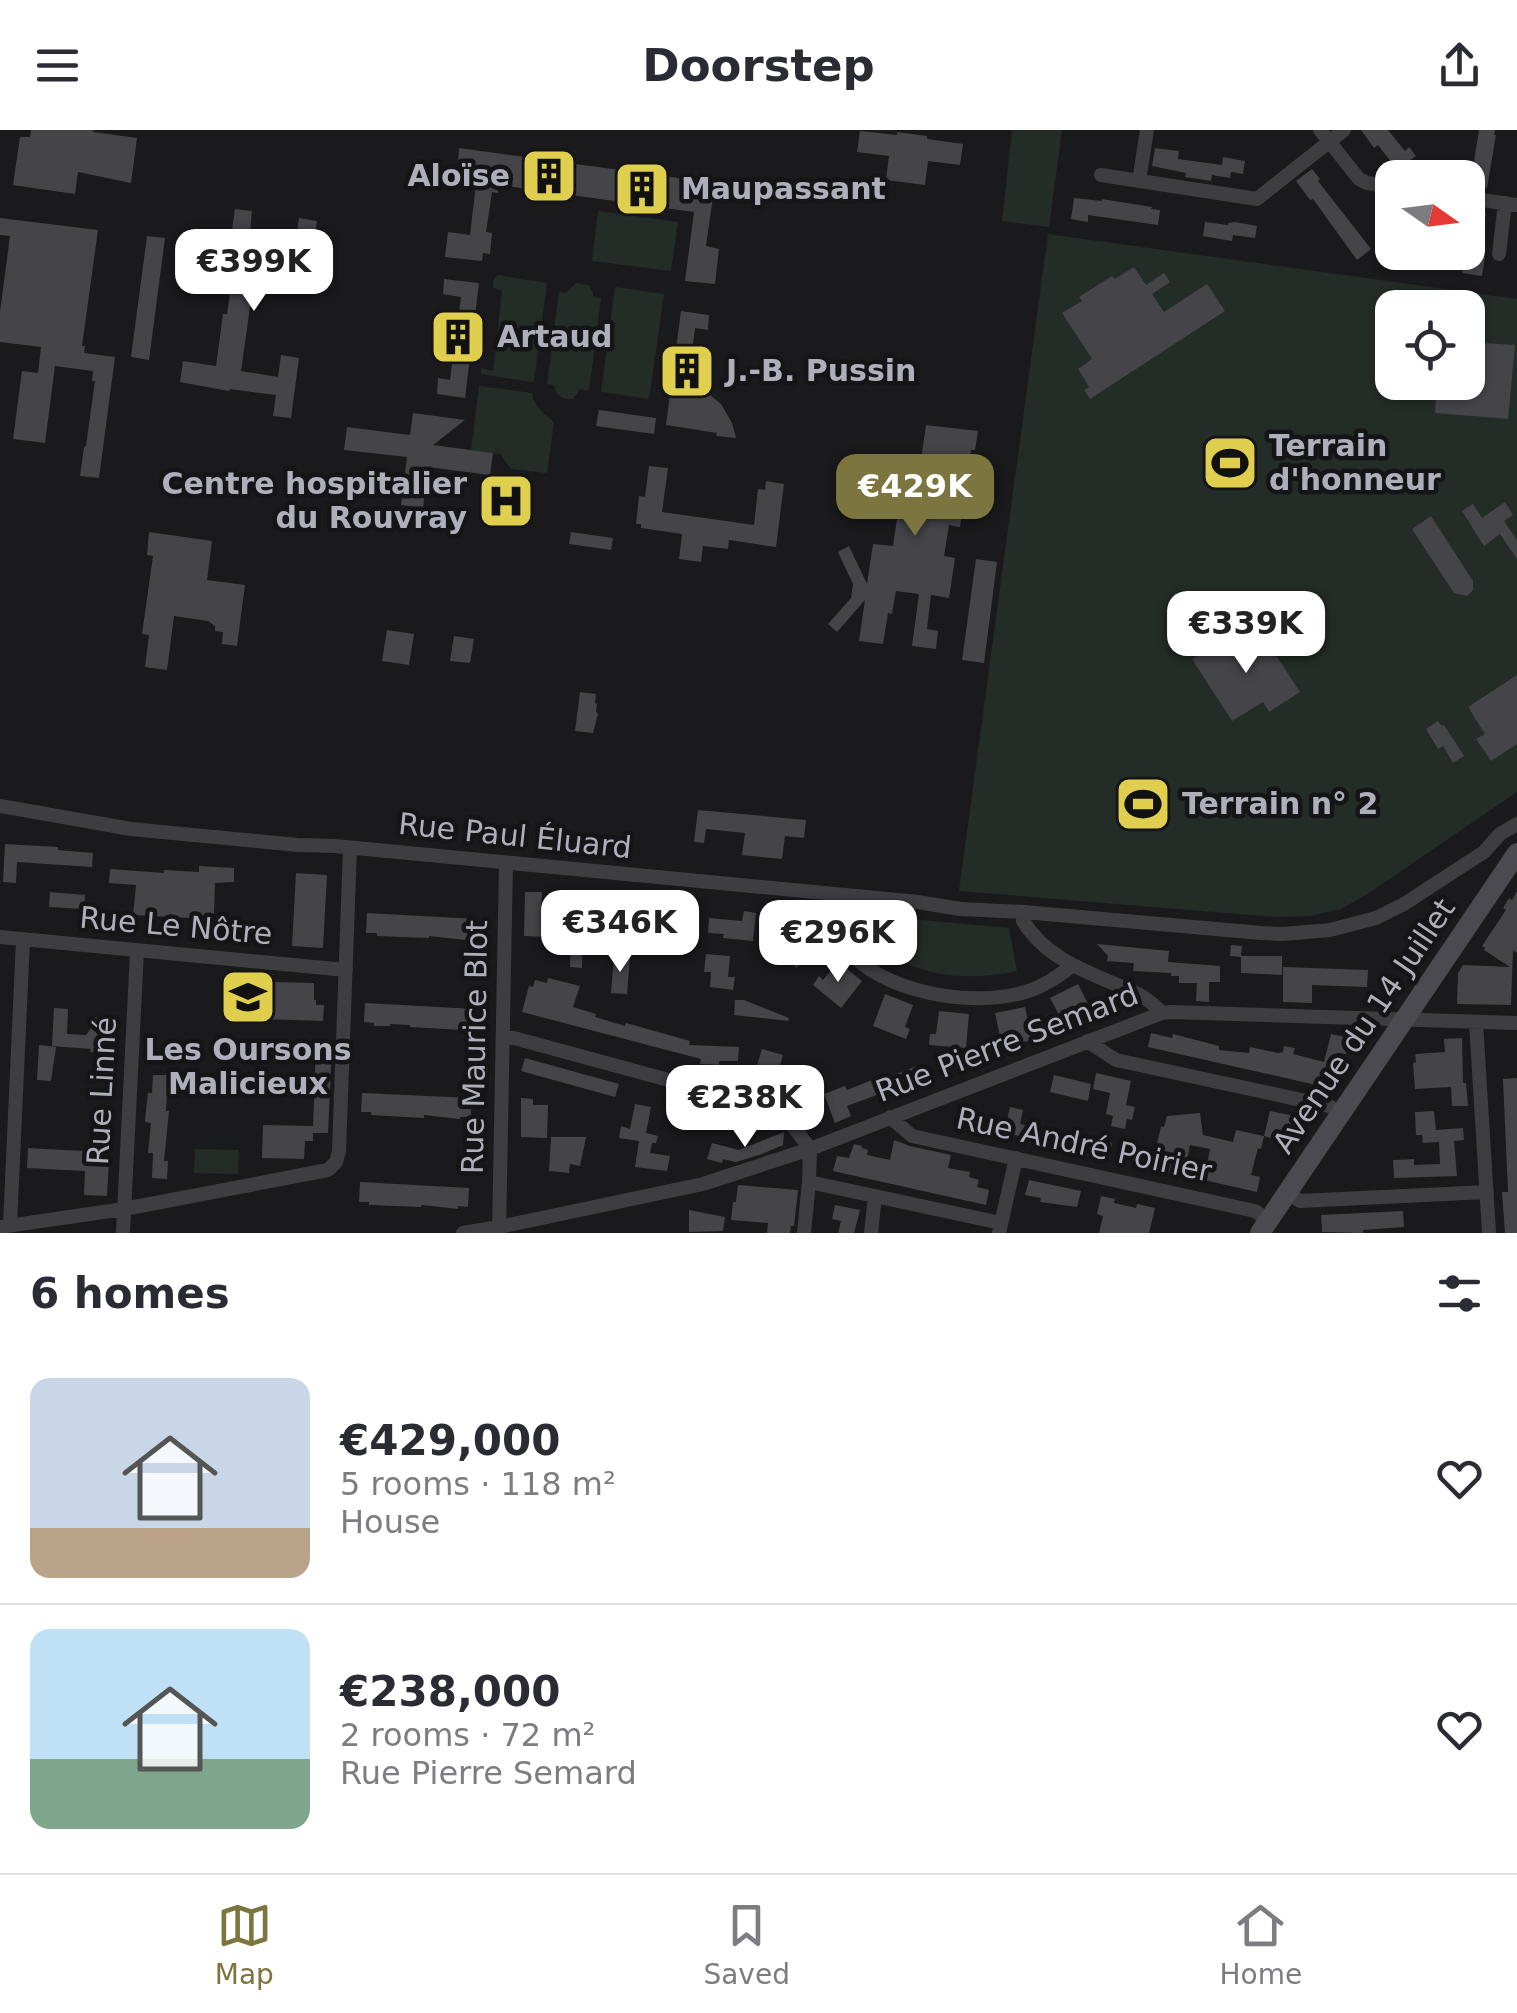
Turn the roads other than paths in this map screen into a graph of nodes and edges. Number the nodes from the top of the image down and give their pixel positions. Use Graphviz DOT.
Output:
graph roads {
  1 [pos="1147,130"];
  2 [pos="1344,130"];
  3 [pos="1325,136"];
  4 [pos="1101,175"];
  5 [pos="1139,181"];
  6 [pos="1375,184"];
  7 [pos="1485,200"];
  8 [pos="1511,204"];
  9 [pos="1499,254"];
  10 [pos="0,806"];
  11 [pos="1517,824"];
  12 [pos="350,848"];
  13 [pos="1484,852"];
  14 [pos="1515,856"];
  15 [pos="506,862"];
  16 [pos="835,894"];
  17 [pos="1024,912"];
  18 [pos="0,937"];
  19 [pos="23,940"];
  20 [pos="136,951"];
  21 [pos="1072,966"];
  22 [pos="346,970"];
  23 [pos="1162,1013"];
  24 [pos="1405,1019"];
  25 [pos="1476,1022"];
  26 [pos="1517,1024"];
  27 [pos="503,1038"];
  28 [pos="1087,1041"];
  29 [pos="1341,1114"];
  30 [pos="890,1117"];
  31 [pos="810,1149"];
  32 [pos="1016,1158"];
  33 [pos="810,1182"];
  34 [pos="1487,1192"];
  35 [pos="1288,1193"];
  36 [pos="875,1196"];
  37 [pos="124,1209"];
  38 [pos="5,1226"];
  39 [pos="1264,1227"];
  40 [pos="1000,1228"];
  41 [pos="499,1230"];
  42 [pos="123,1233"];
  43 [pos="463,1233"];
  44 [pos="804,1233"];
  45 [pos="872,1233"];
  46 [pos="1489,1233"];
  1 -- 5 [label="street"];
  2 -- 3 [label="street"];
  3 -- 5 [label="street"];
  3 -- 6 [label="street"];
  4 -- 5 [label="street"];
  7 -- 8 [label="street"];
  8 -- 9 [label="street"];
  10 -- 12 [label="street, Rue Paul Éluard"];
  11 -- 13 [label="street, Rue Paul Éluard"];
  12 -- 15 [label="street, Rue Paul Éluard"];
  12 -- 22 [label="street"];
  13 -- 14 [label="street"];
  13 -- 17 [label="street, Rue Paul Éluard"];
  14 -- 24 [label="main road, Avenue du 14 Juillet"];
  15 -- 16 [label="street, Rue Paul Éluard"];
  15 -- 27 [label="street, Rue Maurice Blot"];
  16 -- 17 [label="street, Rue Paul Éluard"];
  16 -- 21 [label="street"];
  17 -- 21 [label="street"];
  18 -- 19 [label="street, Rue Le Nôtre"];
  19 -- 20 [label="street, Rue Le Nôtre"];
  19 -- 38 [label="street"];
  20 -- 22 [label="street, Rue Le Nôtre"];
  20 -- 37 [label="street, Rue Linné"];
  21 -- 23 [label="street"];
  22 -- 37 [label="street"];
  23 -- 24 [label="street, Rue Pierre Semard"];
  23 -- 28 [label="street, Rue Pierre Semard"];
  24 -- 25 [label="street, Rue Pierre Semard"];
  24 -- 29 [label="main road, Avenue du 14 Juillet"];
  25 -- 26 [label="street, Rue Pierre Semard"];
  25 -- 34 [label="street"];
  27 -- 31 [label="street"];
  27 -- 41 [label="street, Rue Maurice Blot"];
  28 -- 29 [label="street"];
  28 -- 30 [label="street, Rue Pierre Semard"];
  29 -- 35 [label="main road, Avenue du 14 Juillet"];
  30 -- 31 [label="street, Rue Pierre Semard"];
  30 -- 32 [label="street, Rue André Poirier"];
  31 -- 33 [label="street"];
  31 -- 41 [label="street, Rue Pierre Semard"];
  32 -- 39 [label="street, Rue André Poirier"];
  32 -- 40 [label="street"];
  33 -- 36 [label="street"];
  33 -- 44 [label="street"];
  34 -- 35 [label="street"];
  34 -- 46 [label="street"];
  35 -- 39 [label="main road, Avenue du 14 Juillet"];
  36 -- 40 [label="street"];
  36 -- 45 [label="street"];
  37 -- 38 [label="street"];
  37 -- 42 [label="street, Rue Linné"];
  41 -- 43 [label="street, Rue Pierre Semard"];
}
